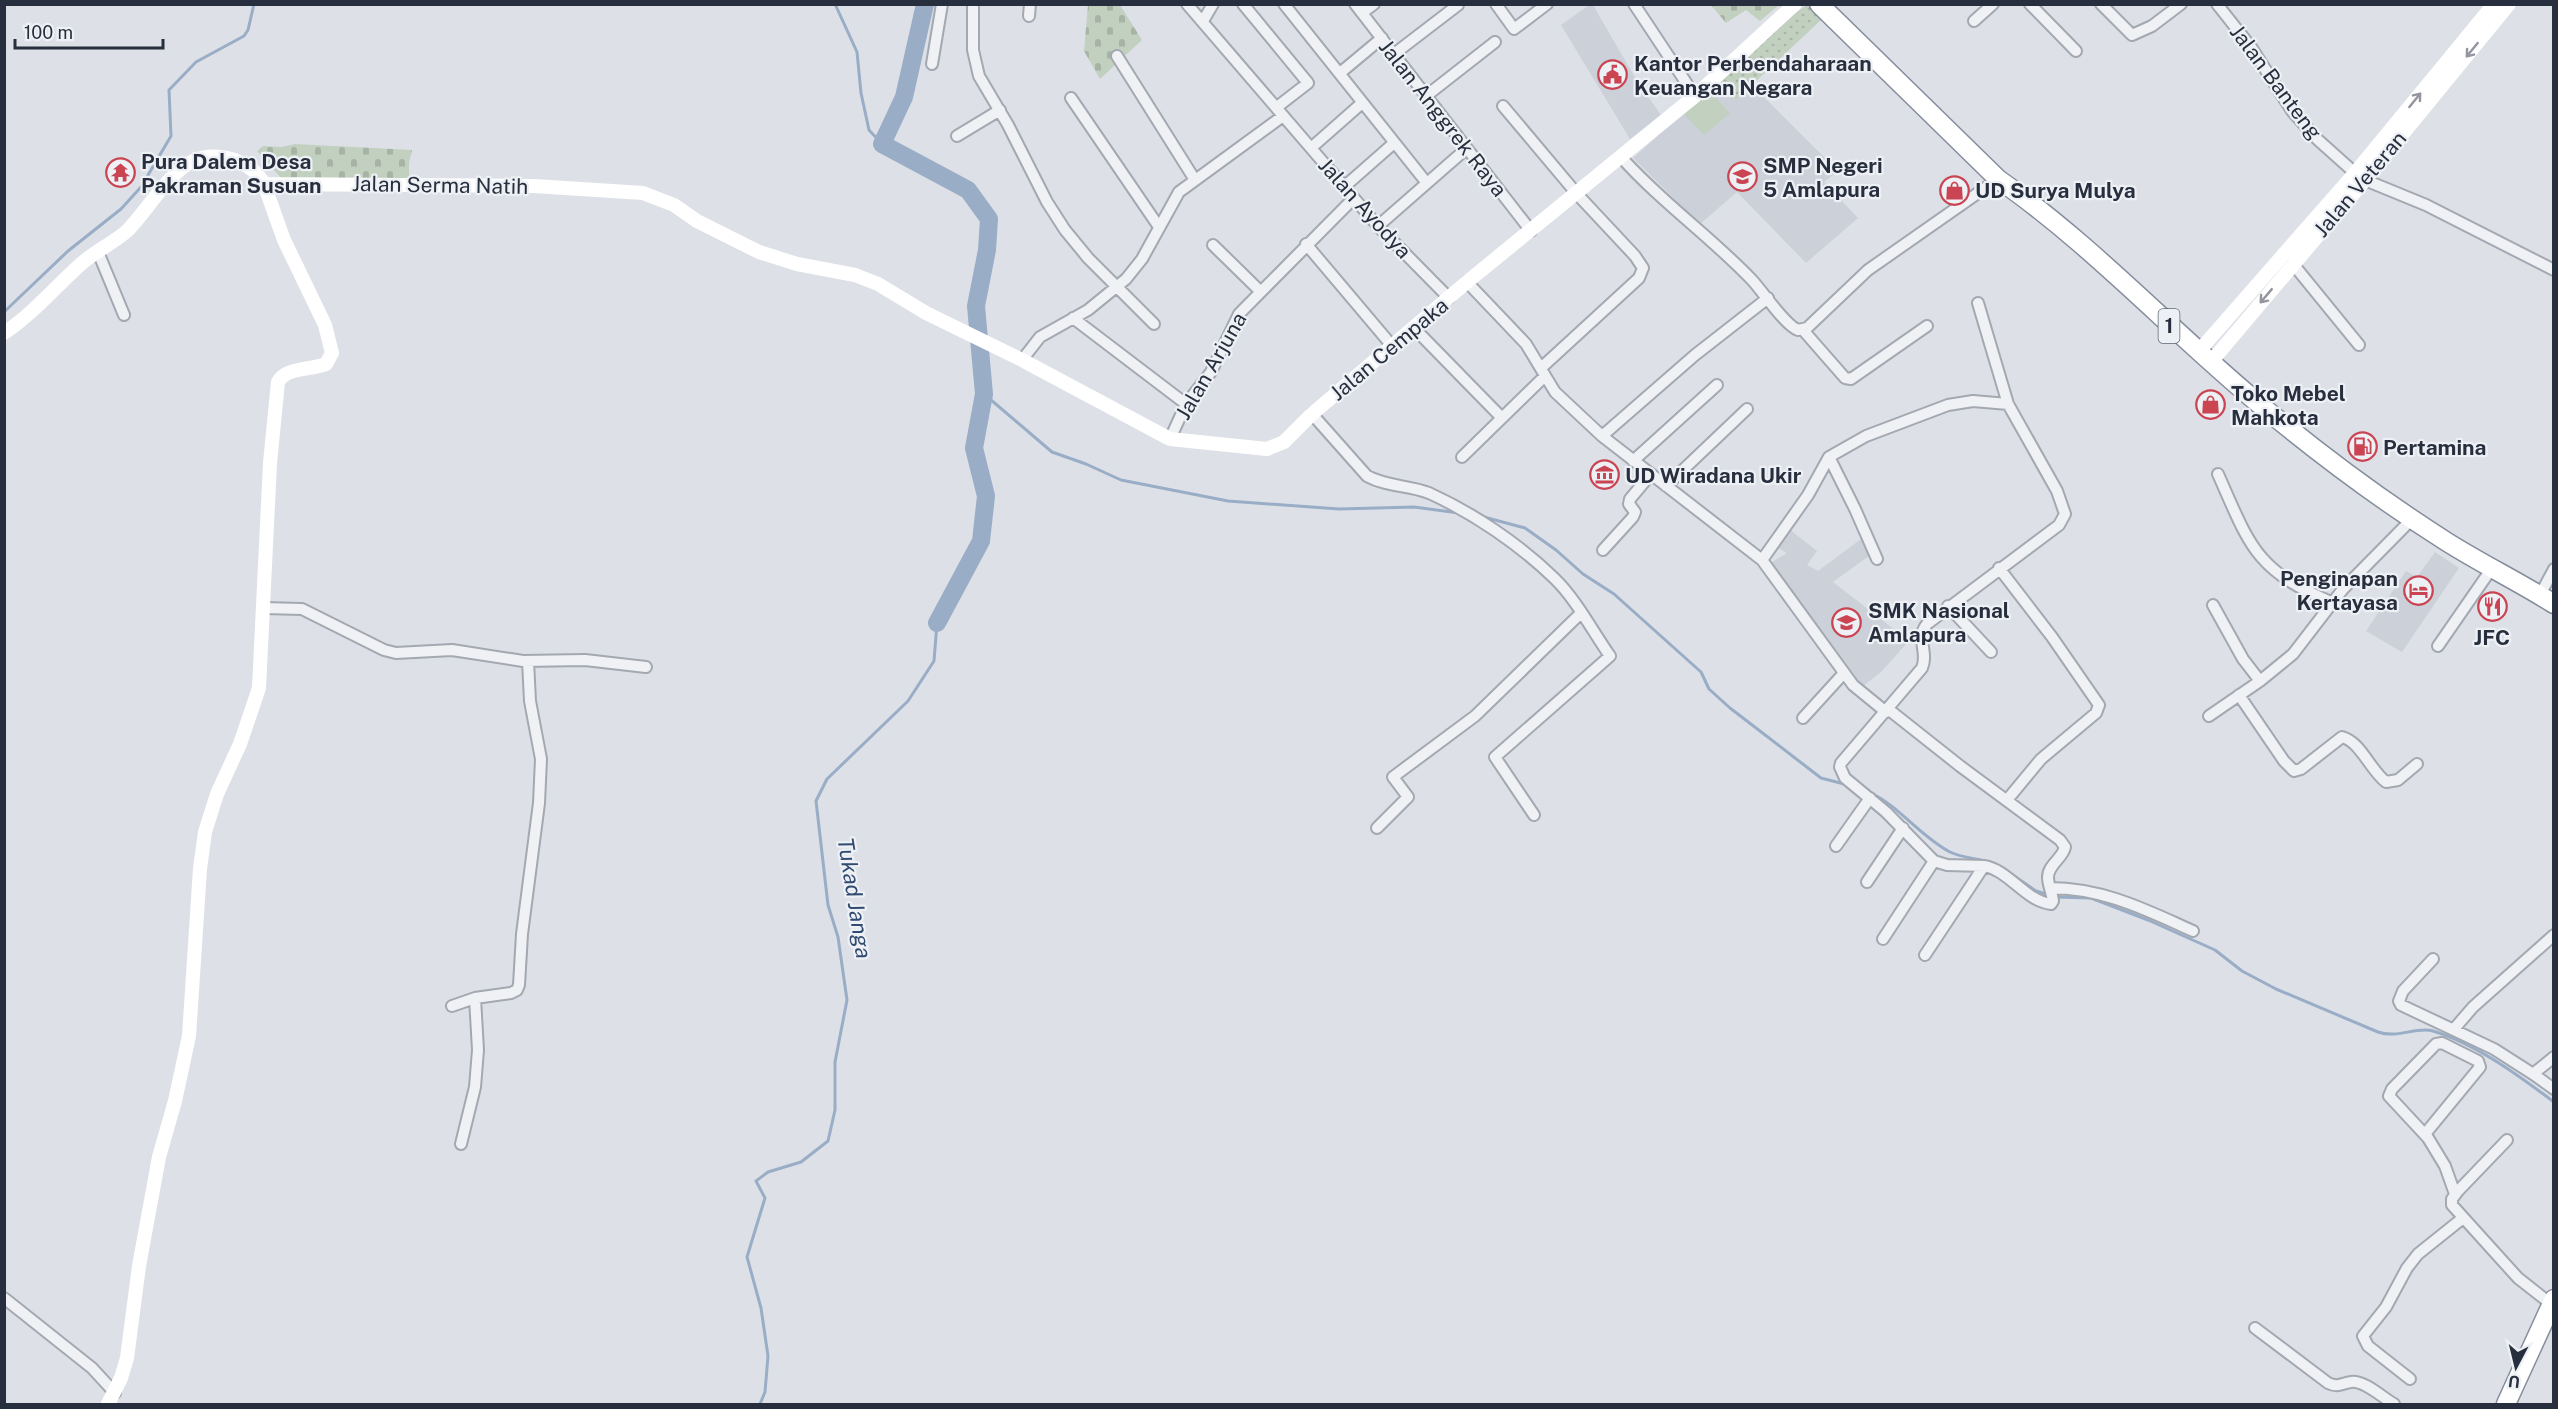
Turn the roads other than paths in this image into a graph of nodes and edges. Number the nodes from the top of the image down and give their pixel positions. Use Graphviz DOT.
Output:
graph roads {
  1 [pos="942,4"];
  2 [pos="973,4"];
  3 [pos="1187,4"];
  4 [pos="1212,4"];
  5 [pos="1243,4"];
  6 [pos="1284,4"];
  7 [pos="1374,4"];
  8 [pos="1496,4"];
  9 [pos="1634,4"];
  10 [pos="1795,4"];
  11 [pos="1819,4"];
  12 [pos="1992,4"];
  13 [pos="2030,4"];
  14 [pos="2101,4"];
  15 [pos="2181,4"];
  16 [pos="2217,4"];
  17 [pos="2494,4"];
  18 [pos="2509,4"];
  19 [pos="1458,5"];
  20 [pos="1546,5"];
  21 [pos="1358,9"];
  22 [pos="1203,21"];
  23 [pos="1974,21"];
  24 [pos="1382,38"];
  25 [pos="1496,42"];
  26 [pos="2076,51"];
  27 [pos="1394,54"];
  28 [pos="1117,56"];
  29 [pos="932,64"];
  30 [pos="1340,73"];
  31 [pos="1426,96"];
  32 [pos="1695,96"];
  33 [pos="1071,98"];
  34 [pos="1362,103"];
  35 [pos="1503,106"];
  36 [pos="1000,110"];
  37 [pos="1280,112"];
  38 [pos="957,136"];
  39 [pos="1394,143"];
  40 [pos="1311,148"];
  41 [pos="1466,149"];
  42 [pos="1621,157"];
  43 [pos="2360,177"];
  44 [pos="1998,179"];
  45 [pos="1195,180"];
  46 [pos="1426,182"];
  47 [pos="264,184"];
  48 [pos="1344,187"];
  49 [pos="1578,194"];
  50 [pos="1354,198"];
  51 [pos="1378,226"];
  52 [pos="1159,227"];
  53 [pos="1531,231"];
  54 [pos="1306,244"];
  55 [pos="1214,245"];
  56 [pos="98,252"];
  57 [pos="2293,264"];
  58 [pos="2553,270"];
  59 [pos="1467,282"];
  60 [pos="1118,287"];
  61 [pos="1260,291"];
  62 [pos="1449,298"];
  63 [pos="1768,298"];
  64 [pos="1978,303"];
  65 [pos="926,313"];
  66 [pos="124,315"];
  67 [pos="1073,318"];
  68 [pos="1154,324"];
  69 [pos="1927,326"];
  70 [pos="1414,328"];
  71 [pos="1803,330"];
  72 [pos="4,333"];
  73 [pos="2359,345"];
  74 [pos="1393,347"];
  75 [pos="2205,357"];
  76 [pos="1022,360"];
  77 [pos="1543,373"];
  78 [pos="1717,385"];
  79 [pos="1186,404"];
  80 [pos="2008,404"];
  81 [pos="1747,409"];
  82 [pos="1312,414"];
  83 [pos="1502,418"];
  84 [pos="1602,436"];
  85 [pos="1170,439"];
  86 [pos="1462,457"];
  87 [pos="1828,457"];
  88 [pos="1633,461"];
  89 [pos="1651,474"];
  90 [pos="2218,474"];
  91 [pos="1666,486"];
  92 [pos="2413,518"];
  93 [pos="1603,550"];
  94 [pos="1762,560"];
  95 [pos="1877,560"];
  96 [pos="2492,567"];
  97 [pos="1999,568"];
  98 [pos="2553,569"];
  99 [pos="2547,600"];
  100 [pos="2331,602"];
  101 [pos="2213,605"];
  102 [pos="1948,606"];
  103 [pos="263,608"];
  104 [pos="1580,614"];
  105 [pos="2438,645"];
  106 [pos="1992,652"];
  107 [pos="528,661"];
  108 [pos="646,667"];
  109 [pos="1844,673"];
  110 [pos="2260,681"];
  111 [pos="2240,695"];
  112 [pos="1887,710"];
  113 [pos="2209,716"];
  114 [pos="1803,718"];
  115 [pos="2417,764"];
  116 [pos="1870,798"];
  117 [pos="2007,800"];
  118 [pos="1534,816"];
  119 [pos="1377,828"];
  120 [pos="1903,828"];
  121 [pos="1836,846"];
  122 [pos="1934,861"];
  123 [pos="1984,866"];
  124 [pos="1866,882"];
  125 [pos="2052,894"];
  126 [pos="2193,931"];
  127 [pos="2553,935"];
  128 [pos="1883,939"];
  129 [pos="1925,955"];
  130 [pos="2433,959"];
  131 [pos="475,998"];
  132 [pos="453,1006"];
  133 [pos="2454,1029"];
  134 [pos="2553,1058"];
  135 [pos="2533,1074"];
  136 [pos="2553,1089"];
  137 [pos="2425,1134"];
  138 [pos="2507,1140"];
  139 [pos="461,1144"];
  140 [pos="2455,1194"];
  141 [pos="2463,1218"];
  142 [pos="4,1298"];
  143 [pos="2552,1301"];
  144 [pos="2255,1328"];
  145 [pos="2410,1379"];
  146 [pos="112,1399"];
  147 [pos="2394,1404"];
  148 [pos="2506,1404"];
  1 -- 29 [label="street"];
  2 -- 36 [label="street"];
  3 -- 22 [label="street, Jalan Ayodya"];
  4 -- 22 [label="street"];
  5 -- 37 [label="street"];
  6 -- 30 [label="street"];
  7 -- 21 [label="street"];
  8 -- 20 [label="street"];
  9 -- 32 [label="street"];
  10 -- 32 [label="street, Jalan Cempaka"];
  11 -- 44 [label="highway, 1"];
  12 -- 23 [label="street"];
  13 -- 26 [label="street"];
  14 -- 15 [label="street"];
  16 -- 43 [label="street, Jalan Banteng"];
  43 -- 17 [label="street, Jalan Veteran, one-way"];
  18 -- 43 [label="street, Jalan Veteran, one-way"];
  19 -- 27 [label="street"];
  21 -- 24 [label="street, Jalan Anggrek Raya"];
  22 -- 37 [label="street, Jalan Ayodya"];
  24 -- 27 [label="street, Jalan Anggrek Raya"];
  24 -- 30 [label="street"];
  25 -- 31 [label="street"];
  27 -- 31 [label="street, Jalan Anggrek Raya"];
  28 -- 45 [label="street"];
  30 -- 34 [label="street"];
  31 -- 41 [label="street, Jalan Anggrek Raya"];
  32 -- 42 [label="street, Jalan Cempaka"];
  33 -- 52 [label="street"];
  34 -- 39 [label="street"];
  34 -- 40 [label="street"];
  35 -- 49 [label="street"];
  36 -- 38 [label="street"];
  36 -- 60 [label="street"];
  37 -- 40 [label="street, Jalan Ayodya"];
  37 -- 45 [label="street"];
  39 -- 46 [label="street"];
  39 -- 48 [label="street"];
  40 -- 48 [label="street, Jalan Ayodya"];
  41 -- 46 [label="street"];
  41 -- 53 [label="street, Jalan Anggrek Raya"];
  42 -- 49 [label="street, Jalan Cempaka"];
  42 -- 63 [label="street"];
  43 -- 57 [label="street, Jalan Veteran"];
  43 -- 58 [label="street, Jalan Banteng"];
  43 -- 75 [label="street, Jalan Veteran"];
  44 -- 71 [label="street"];
  44 -- 75 [label="highway, 1"];
  45 -- 52 [label="street"];
  46 -- 51 [label="street"];
  47 -- 56 [label="street"];
  47 -- 65 [label="street, Jalan Serma Natih"];
  47 -- 103 [label="street"];
  48 -- 50 [label="street, Jalan Ayodya"];
  49 -- 53 [label="street, Jalan Cempaka"];
  49 -- 77 [label="street"];
  50 -- 51 [label="street, Jalan Ayodya"];
  50 -- 54 [label="street, Jalan Arjuna"];
  51 -- 62 [label="street, Jalan Ayodya"];
  52 -- 60 [label="street"];
  53 -- 59 [label="street, Jalan Cempaka"];
  54 -- 61 [label="street, Jalan Arjuna"];
  54 -- 74 [label="street"];
  55 -- 61 [label="street"];
  56 -- 66 [label="street"];
  56 -- 72 [label="street"];
  57 -- 73 [label="street"];
  57 -- 75 [label="street, Jalan Veteran, one-way"];
  59 -- 62 [label="street, Jalan Cempaka"];
  59 -- 77 [label="street"];
  60 -- 67 [label="street"];
  60 -- 68 [label="street"];
  61 -- 79 [label="street, Jalan Arjuna"];
  62 -- 70 [label="street, Jalan Cempaka"];
  63 -- 71 [label="street"];
  63 -- 84 [label="street"];
  64 -- 80 [label="street"];
  65 -- 76 [label="street, Jalan Cempaka"];
  67 -- 76 [label="street"];
  67 -- 79 [label="street"];
  69 -- 71 [label="street"];
  70 -- 74 [label="street, Jalan Cempaka"];
  70 -- 83 [label="street"];
  74 -- 82 [label="street, Jalan Cempaka"];
  75 -- 92 [label="highway, 1"];
  76 -- 85 [label="street, Jalan Cempaka"];
  77 -- 83 [label="street"];
  77 -- 84 [label="street"];
  78 -- 88 [label="street"];
  79 -- 85 [label="street, Jalan Arjuna"];
  80 -- 87 [label="street"];
  80 -- 97 [label="street"];
  81 -- 91 [label="street"];
  82 -- 85 [label="street, Jalan Cempaka"];
  82 -- 104 [label="street"];
  83 -- 86 [label="street"];
  84 -- 88 [label="street"];
  87 -- 94 [label="street"];
  87 -- 95 [label="street"];
  88 -- 89 [label="street"];
  89 -- 91 [label="street"];
  89 -- 93 [label="street"];
  90 -- 100 [label="street"];
  91 -- 94 [label="street"];
  92 -- 96 [label="highway, 1"];
  92 -- 100 [label="street"];
  94 -- 109 [label="street"];
  96 -- 99 [label="highway, 1"];
  96 -- 105 [label="street"];
  97 -- 102 [label="street"];
  97 -- 117 [label="street"];
  98 -- 99 [label="street"];
  100 -- 110 [label="street"];
  101 -- 110 [label="street"];
  102 -- 106 [label="street"];
  102 -- 112 [label="street"];
  103 -- 107 [label="street"];
  103 -- 146 [label="street"];
  104 -- 118 [label="street"];
  104 -- 119 [label="street"];
  107 -- 108 [label="street"];
  107 -- 131 [label="street"];
  109 -- 112 [label="street"];
  109 -- 114 [label="street"];
  110 -- 111 [label="street"];
  111 -- 113 [label="street"];
  111 -- 115 [label="street"];
  112 -- 116 [label="street"];
  112 -- 117 [label="street"];
  116 -- 120 [label="street"];
  116 -- 121 [label="street"];
  117 -- 125 [label="street"];
  120 -- 122 [label="street"];
  120 -- 124 [label="street"];
  122 -- 123 [label="street"];
  122 -- 128 [label="street"];
  123 -- 125 [label="street"];
  123 -- 129 [label="street"];
  125 -- 126 [label="street"];
  127 -- 133 [label="street"];
  130 -- 133 [label="street"];
  131 -- 132 [label="street"];
  131 -- 139 [label="street"];
  133 -- 135 [label="street"];
  134 -- 135 [label="street"];
  135 -- 136 [label="street"];
  137 -- 137 [label="street"];
  137 -- 140 [label="street"];
  138 -- 140 [label="street"];
  140 -- 141 [label="street"];
  141 -- 143 [label="street"];
  141 -- 145 [label="street"];
  142 -- 146 [label="street"];
  143 -- 148 [label="highway"];
  144 -- 147 [label="street"];
}
